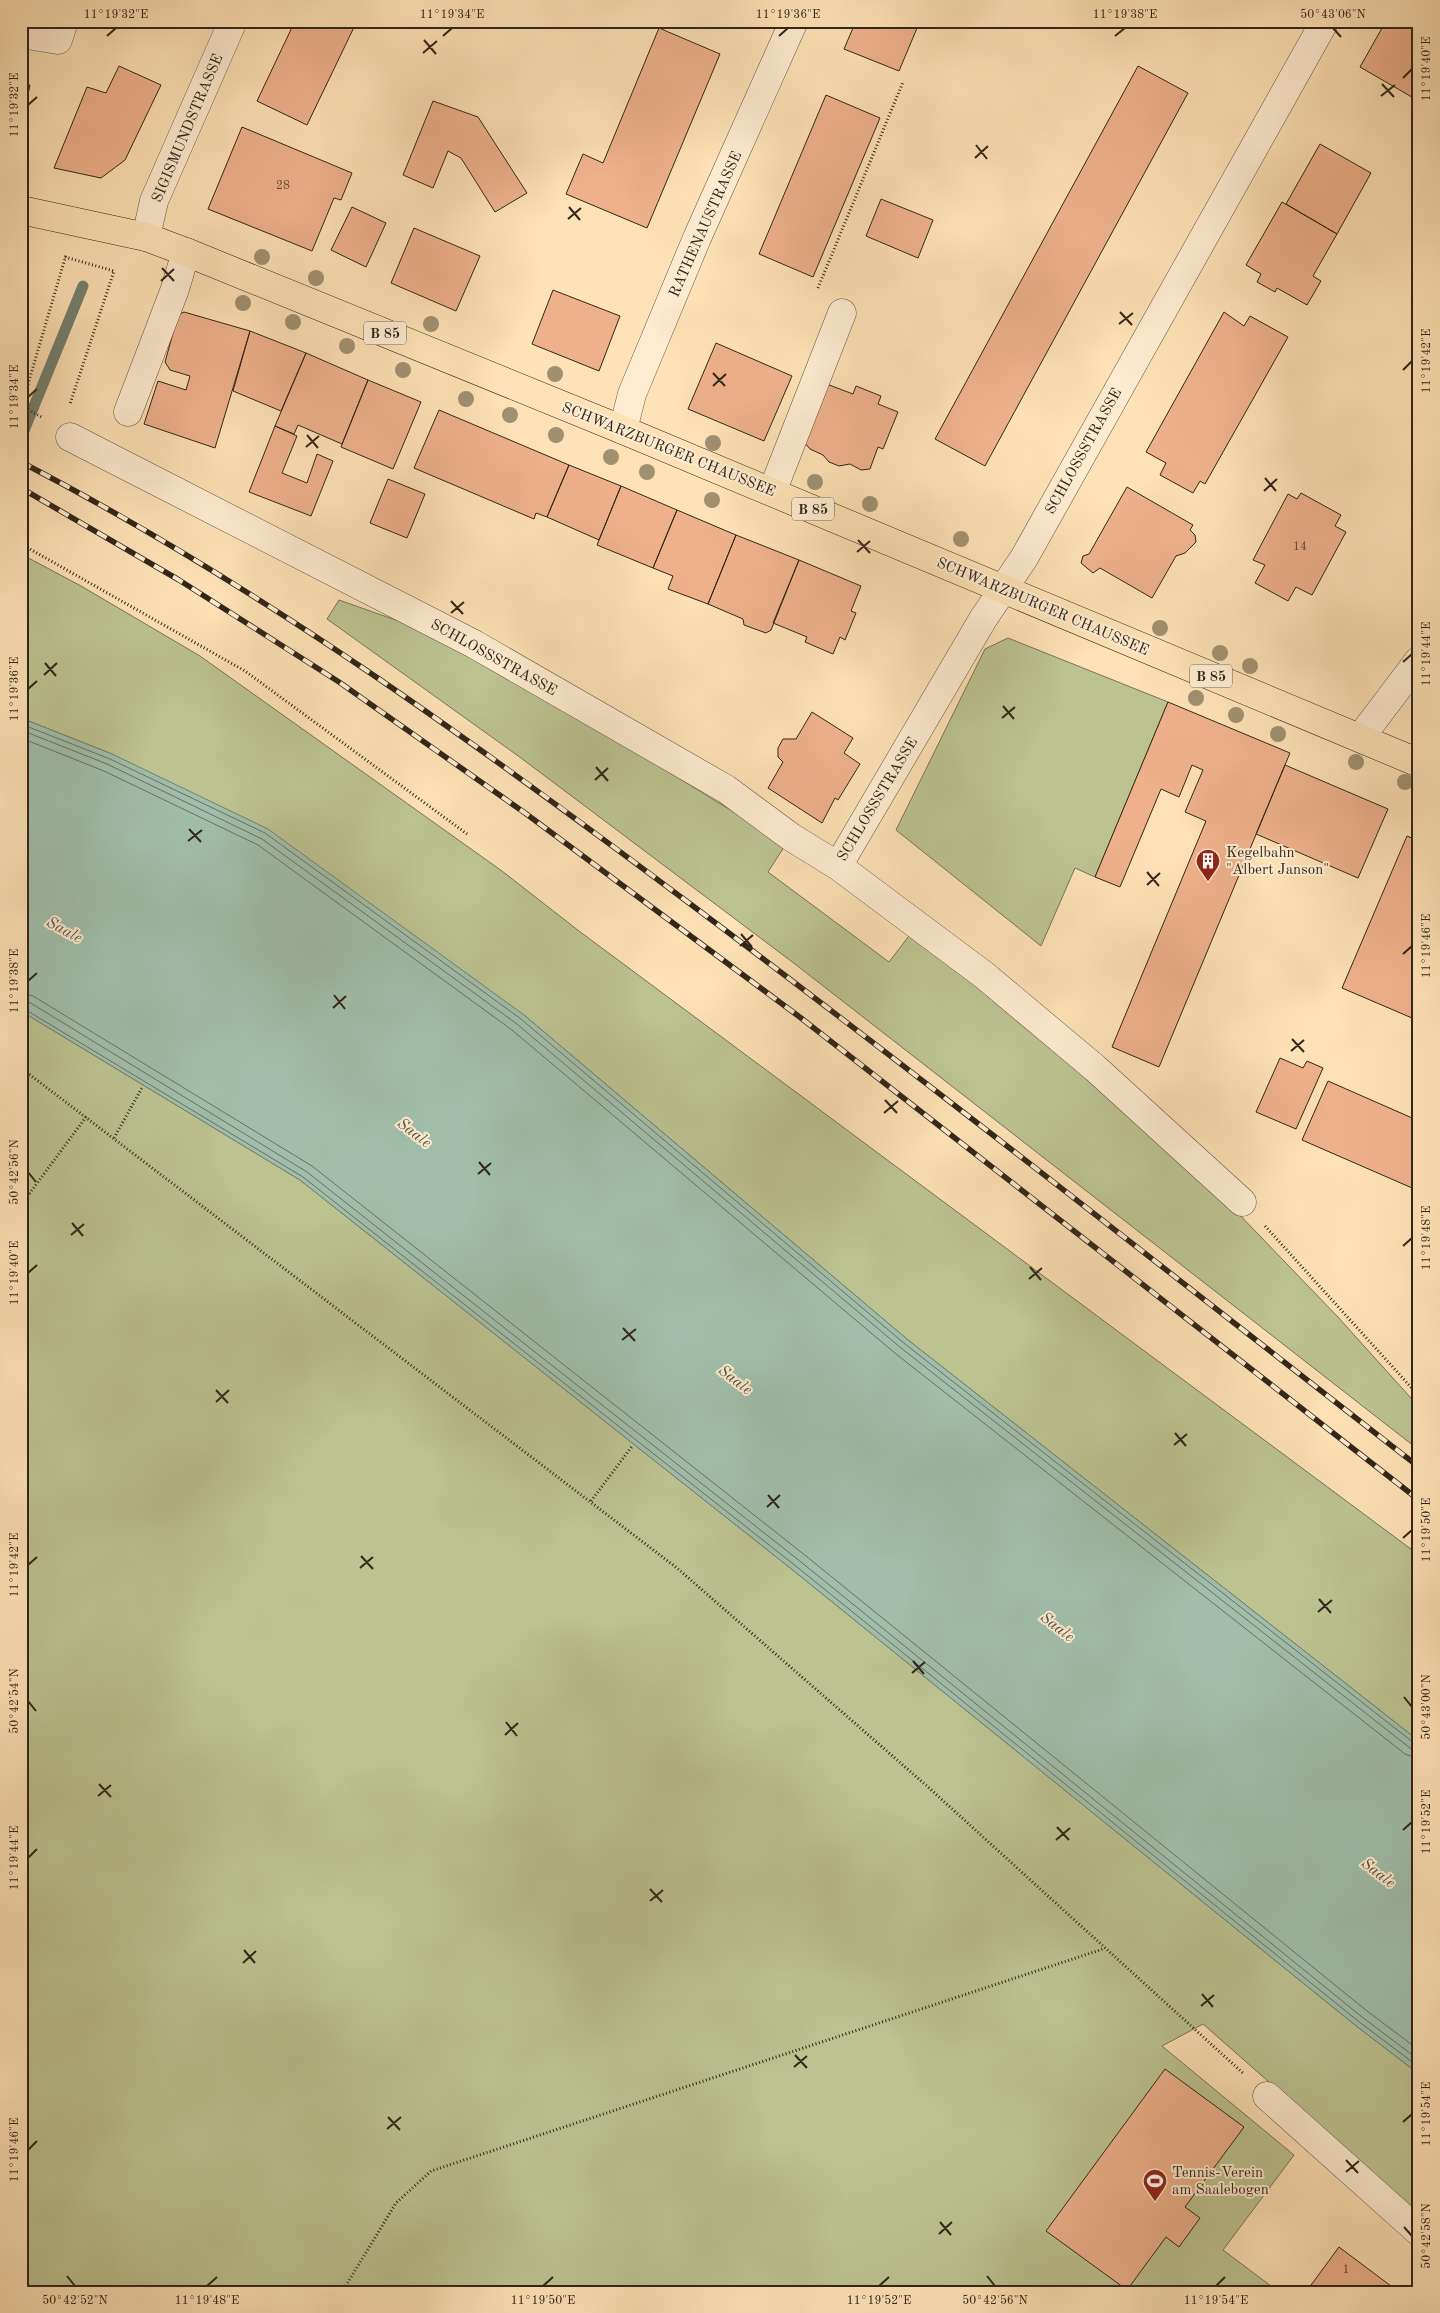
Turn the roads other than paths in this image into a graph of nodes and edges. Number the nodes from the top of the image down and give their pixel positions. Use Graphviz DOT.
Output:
graph roads {
  1 [pos="64,21"];
  2 [pos="233,21"];
  3 [pos="794,21"];
  4 [pos="1325,21"];
  5 [pos="21,34"];
  6 [pos="21,210"];
  7 [pos="146,237"];
  8 [pos="186,252"];
  9 [pos="842,312"];
  10 [pos="128,412"];
  11 [pos="623,430"];
  12 [pos="70,437"];
  13 [pos="772,492"];
  14 [pos="1003,589"];
  15 [pos="1419,660"];
  16 [pos="1360,738"];
  17 [pos="1419,763"];
  18 [pos="838,866"];
  19 [pos="1242,1202"];
  20 [pos="1267,2096"];
  21 [pos="1419,2232"];
  1 -- 5 [label="street"];
  2 -- 7 [label="street, SIGISMUNDSTRASSE"];
  3 -- 11 [label="street, RATHENAUSTRASSE"];
  4 -- 14 [label="street, SCHLOSSSTRASSE"];
  6 -- 7 [label="main road, SCHWARZBURGER CHAUSSEE / B 85"];
  7 -- 8 [label="main road, SCHWARZBURGER CHAUSSEE / B 85"];
  8 -- 10 [label="street"];
  8 -- 11 [label="main road, SCHWARZBURGER CHAUSSEE / B 85"];
  9 -- 13 [label="street"];
  11 -- 13 [label="main road, SCHWARZBURGER CHAUSSEE / B 85"];
  12 -- 18 [label="street, SCHLOSSSTRASSE"];
  13 -- 14 [label="main road, SCHWARZBURGER CHAUSSEE / B 85"];
  14 -- 16 [label="main road, SCHWARZBURGER CHAUSSEE / B 85"];
  14 -- 18 [label="street, SCHLOSSSTRASSE"];
  15 -- 16 [label="street"];
  16 -- 17 [label="main road, SCHWARZBURGER CHAUSSEE / B 85"];
  18 -- 19 [label="street"];
  20 -- 21 [label="street"];
}
